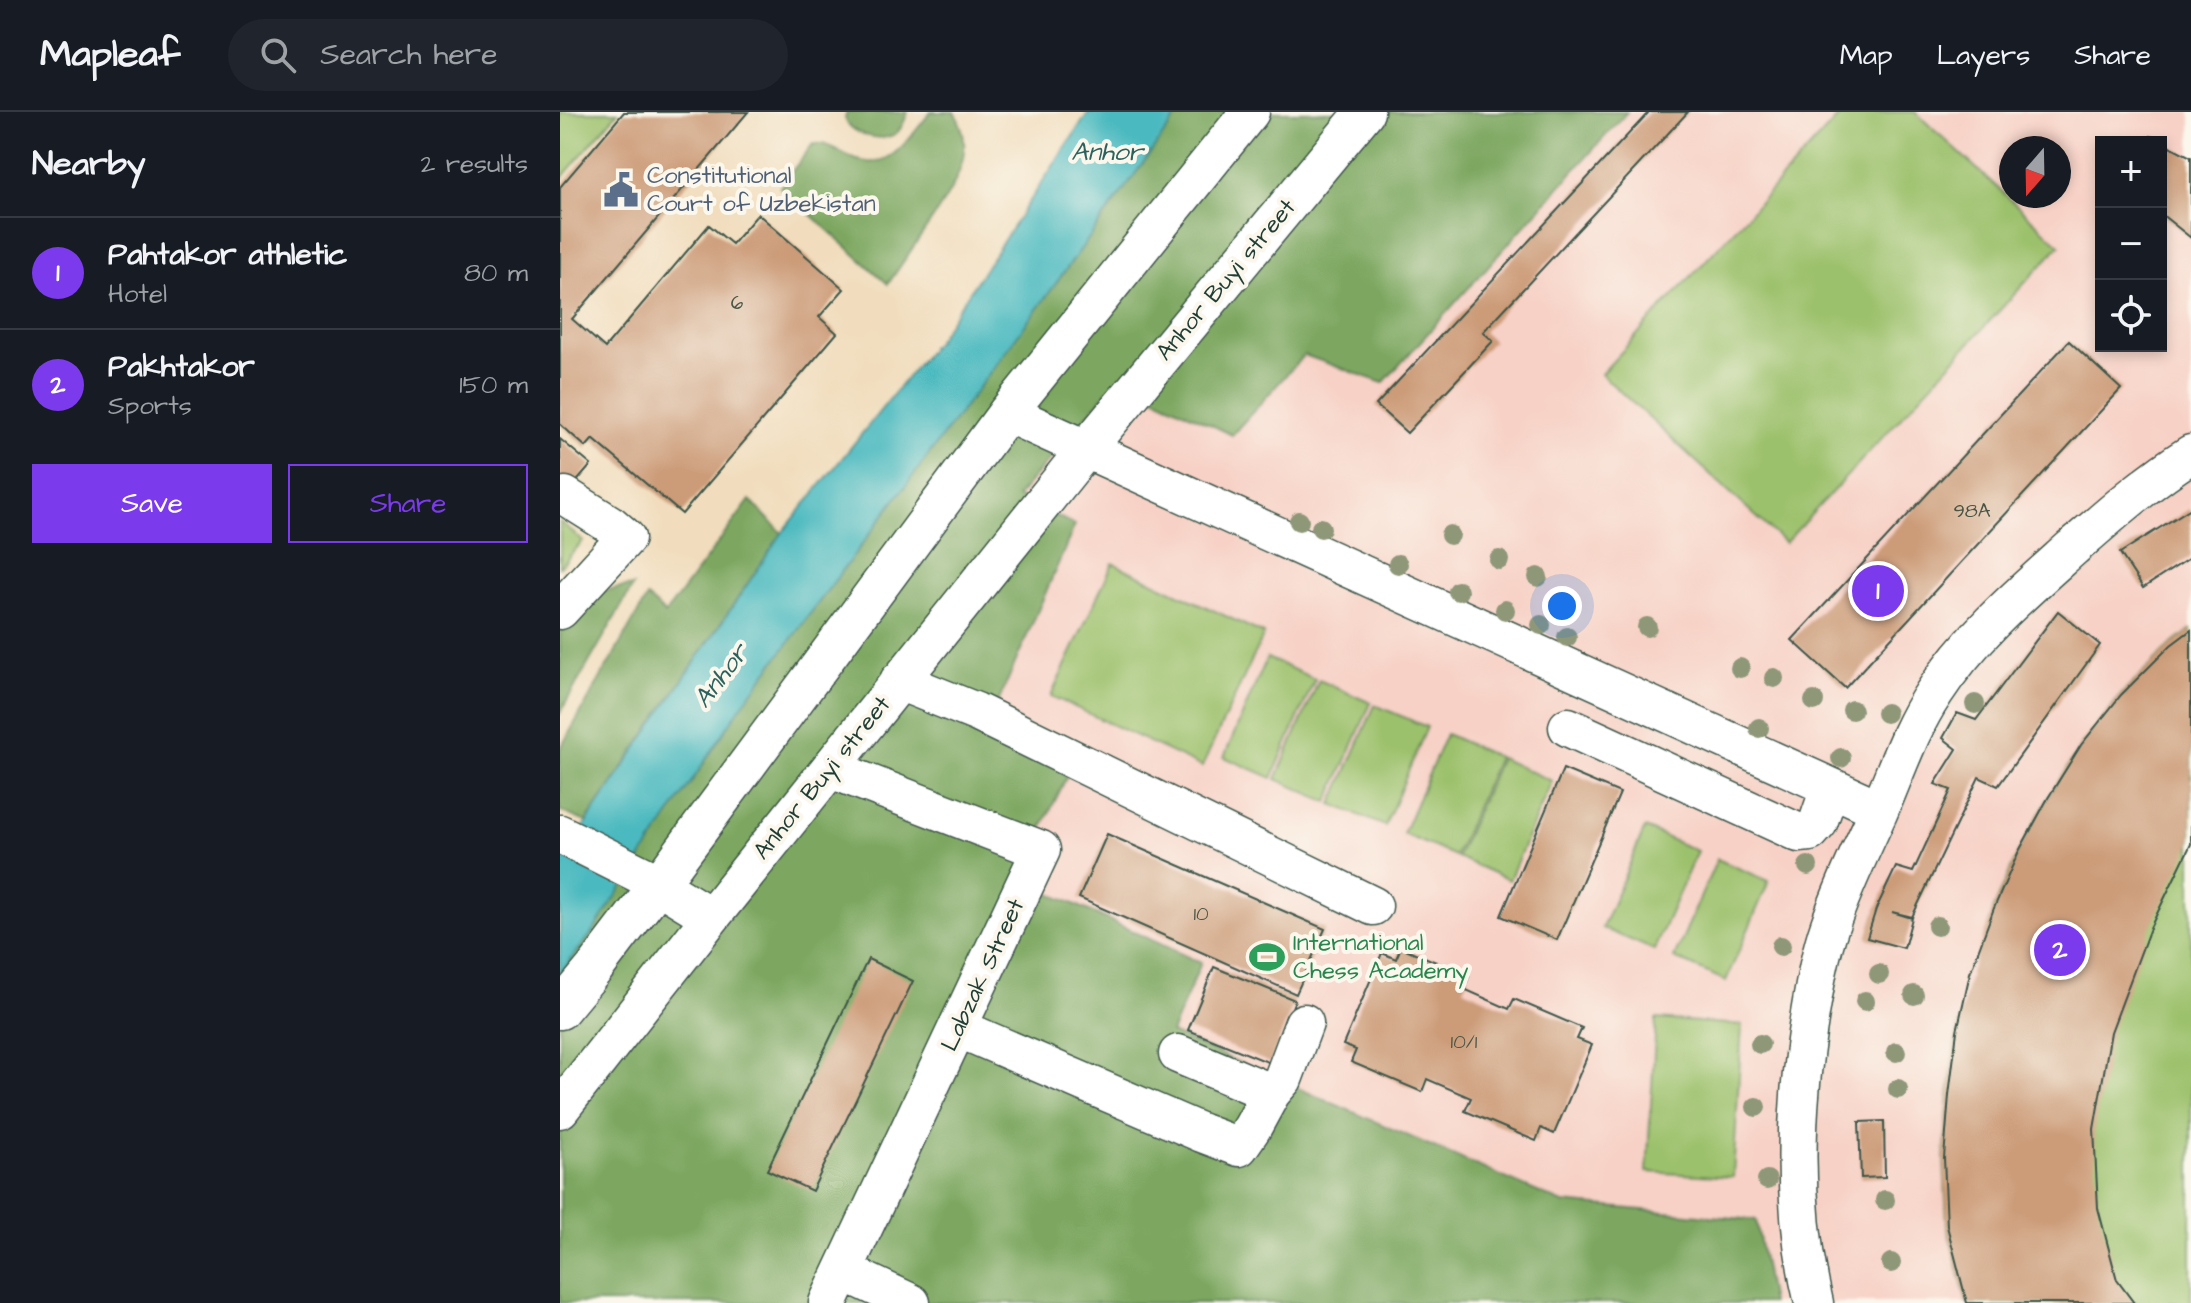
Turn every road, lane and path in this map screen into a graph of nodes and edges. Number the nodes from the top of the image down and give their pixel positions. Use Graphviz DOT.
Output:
graph roads {
  1 [pos="1250,112"];
  2 [pos="1365,112"];
  3 [pos="1007,413"];
  4 [pos="1086,449"];
  5 [pos="2191,454"];
  6 [pos="565,496"];
  7 [pos="562,604"];
  8 [pos="899,681"];
  9 [pos="1568,727"];
  10 [pos="831,769"];
  11 [pos="1830,788"];
  12 [pos="1879,809"];
  13 [pos="560,834"];
  14 [pos="651,880"];
  15 [pos="1373,906"];
  16 [pos="711,917"];
  17 [pos="560,1010"];
  18 [pos="1304,1023"];
  19 [pos="958,1028"];
  20 [pos="1178,1054"];
  21 [pos="1271,1093"];
  22 [pos="560,1109"];
  23 [pos="836,1287"];
  24 [pos="911,1303"];
  25 [pos="1814,1303"];
  1 -- 3 [label="street"];
  2 -- 4 [label="street, Anhor Buyi street"];
  3 -- 4 [label="street"];
  3 -- 14 [label="street"];
  4 -- 8 [label="street, Anhor Buyi street"];
  4 -- 11 [label="street"];
  5 -- 12 [label="street"];
  6 -- 7 [label="street"];
  8 -- 10 [label="street, Anhor Buyi street"];
  8 -- 15 [label="street"];
  9 -- 11 [label="street"];
  10 -- 16 [label="street, Anhor Buyi street"];
  10 -- 19 [label="street, Labzak Street"];
  11 -- 12 [label="street"];
  12 -- 25 [label="street"];
  13 -- 14 [label="street"];
  14 -- 16 [label="street"];
  14 -- 17 [label="street"];
  16 -- 22 [label="street, Anhor Buyi street"];
  18 -- 21 [label="street"];
  19 -- 21 [label="street"];
  19 -- 23 [label="street, Labzak Street"];
  20 -- 21 [label="street"];
  23 -- 24 [label="street"];
}
